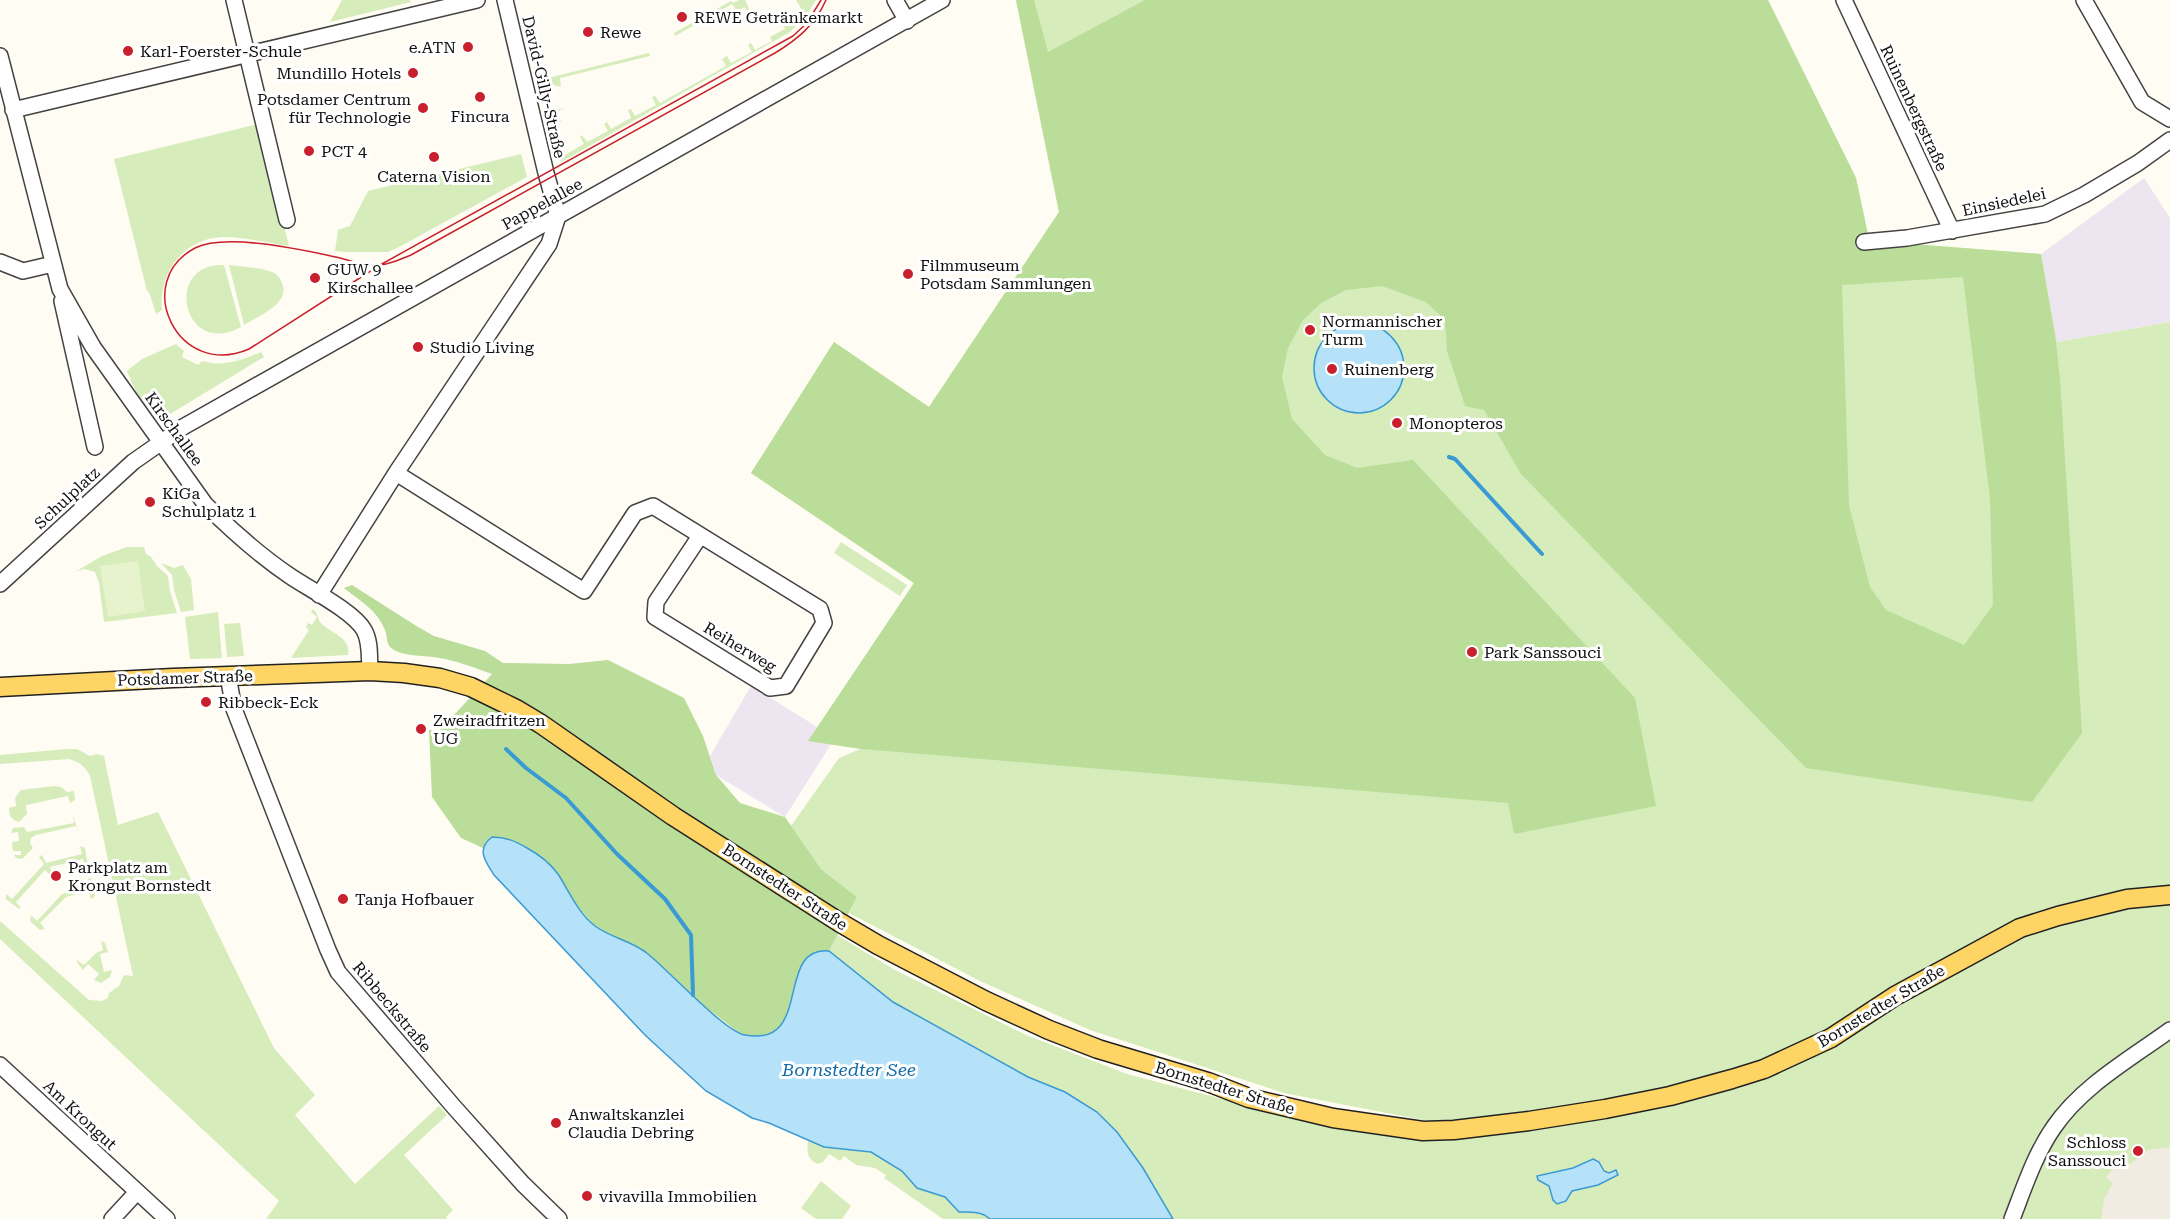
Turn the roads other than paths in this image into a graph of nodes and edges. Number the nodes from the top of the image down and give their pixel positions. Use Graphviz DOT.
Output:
graph roads {
  1 [pos="234,0"];
  2 [pos="477,0"];
  3 [pos="505,0"];
  4 [pos="895,0"];
  5 [pos="942,0"];
  6 [pos="1844,0"];
  7 [pos="2084,0"];
  8 [pos="907,21"];
  9 [pos="247,54"];
  10 [pos="0,56"];
  11 [pos="13,110"];
  12 [pos="2170,119"];
  13 [pos="2170,140"];
  14 [pos="558,216"];
  15 [pos="287,220"];
  16 [pos="1952,231"];
  17 [pos="1864,242"];
  18 [pos="0,262"];
  19 [pos="53,264"];
  20 [pos="60,289"];
  21 [pos="160,441"];
  22 [pos="95,447"];
  23 [pos="396,473"];
  24 [pos="699,536"];
  25 [pos="0,584"];
  26 [pos="319,595"];
  27 [pos="370,671"];
  28 [pos="228,676"];
  29 [pos="0,687"];
  30 [pos="2170,895"];
  31 [pos="2170,1030"];
  32 [pos="0,1065"];
  33 [pos="137,1192"];
  34 [pos="112,1219"];
  35 [pos="167,1219"];
  36 [pos="559,1219"];
  37 [pos="2012,1219"];
  1 -- 9 [label="street"];
  2 -- 9 [label="street"];
  3 -- 14 [label="street, David-Gilly-Straße"];
  4 -- 8 [label="street"];
  5 -- 8 [label="street, Pappelallee"];
  6 -- 16 [label="street, Ruinenbergstraße"];
  7 -- 12 [label="street"];
  8 -- 14 [label="street, Pappelallee"];
  9 -- 11 [label="street"];
  9 -- 15 [label="street"];
  10 -- 11 [label="street, Kirschallee"];
  11 -- 19 [label="street, Kirschallee"];
  13 -- 16 [label="street, Einsiedelei"];
  14 -- 21 [label="street, Pappelallee"];
  14 -- 23 [label="street"];
  16 -- 17 [label="street, Einsiedelei"];
  18 -- 19 [label="street"];
  19 -- 20 [label="street, Kirschallee"];
  20 -- 21 [label="street, Kirschallee"];
  20 -- 22 [label="street, Kirschallee"];
  21 -- 25 [label="street, Schulplatz"];
  21 -- 26 [label="street, Kirschallee"];
  23 -- 24 [label="street, Reiherweg"];
  23 -- 26 [label="street"];
  24 -- 24 [label="street, Reiherweg"];
  26 -- 27 [label="street, Kirschallee"];
  27 -- 28 [label="main road, Potsdamer Straße"];
  27 -- 30 [label="main road, Bornstedter Straße"];
  28 -- 29 [label="main road, Potsdamer Straße"];
  28 -- 36 [label="street, Ribbeckstraße"];
  31 -- 37 [label="street"];
  32 -- 33 [label="street, Am Krongut"];
  33 -- 34 [label="street"];
  33 -- 35 [label="street, Am Krongut"];
}
